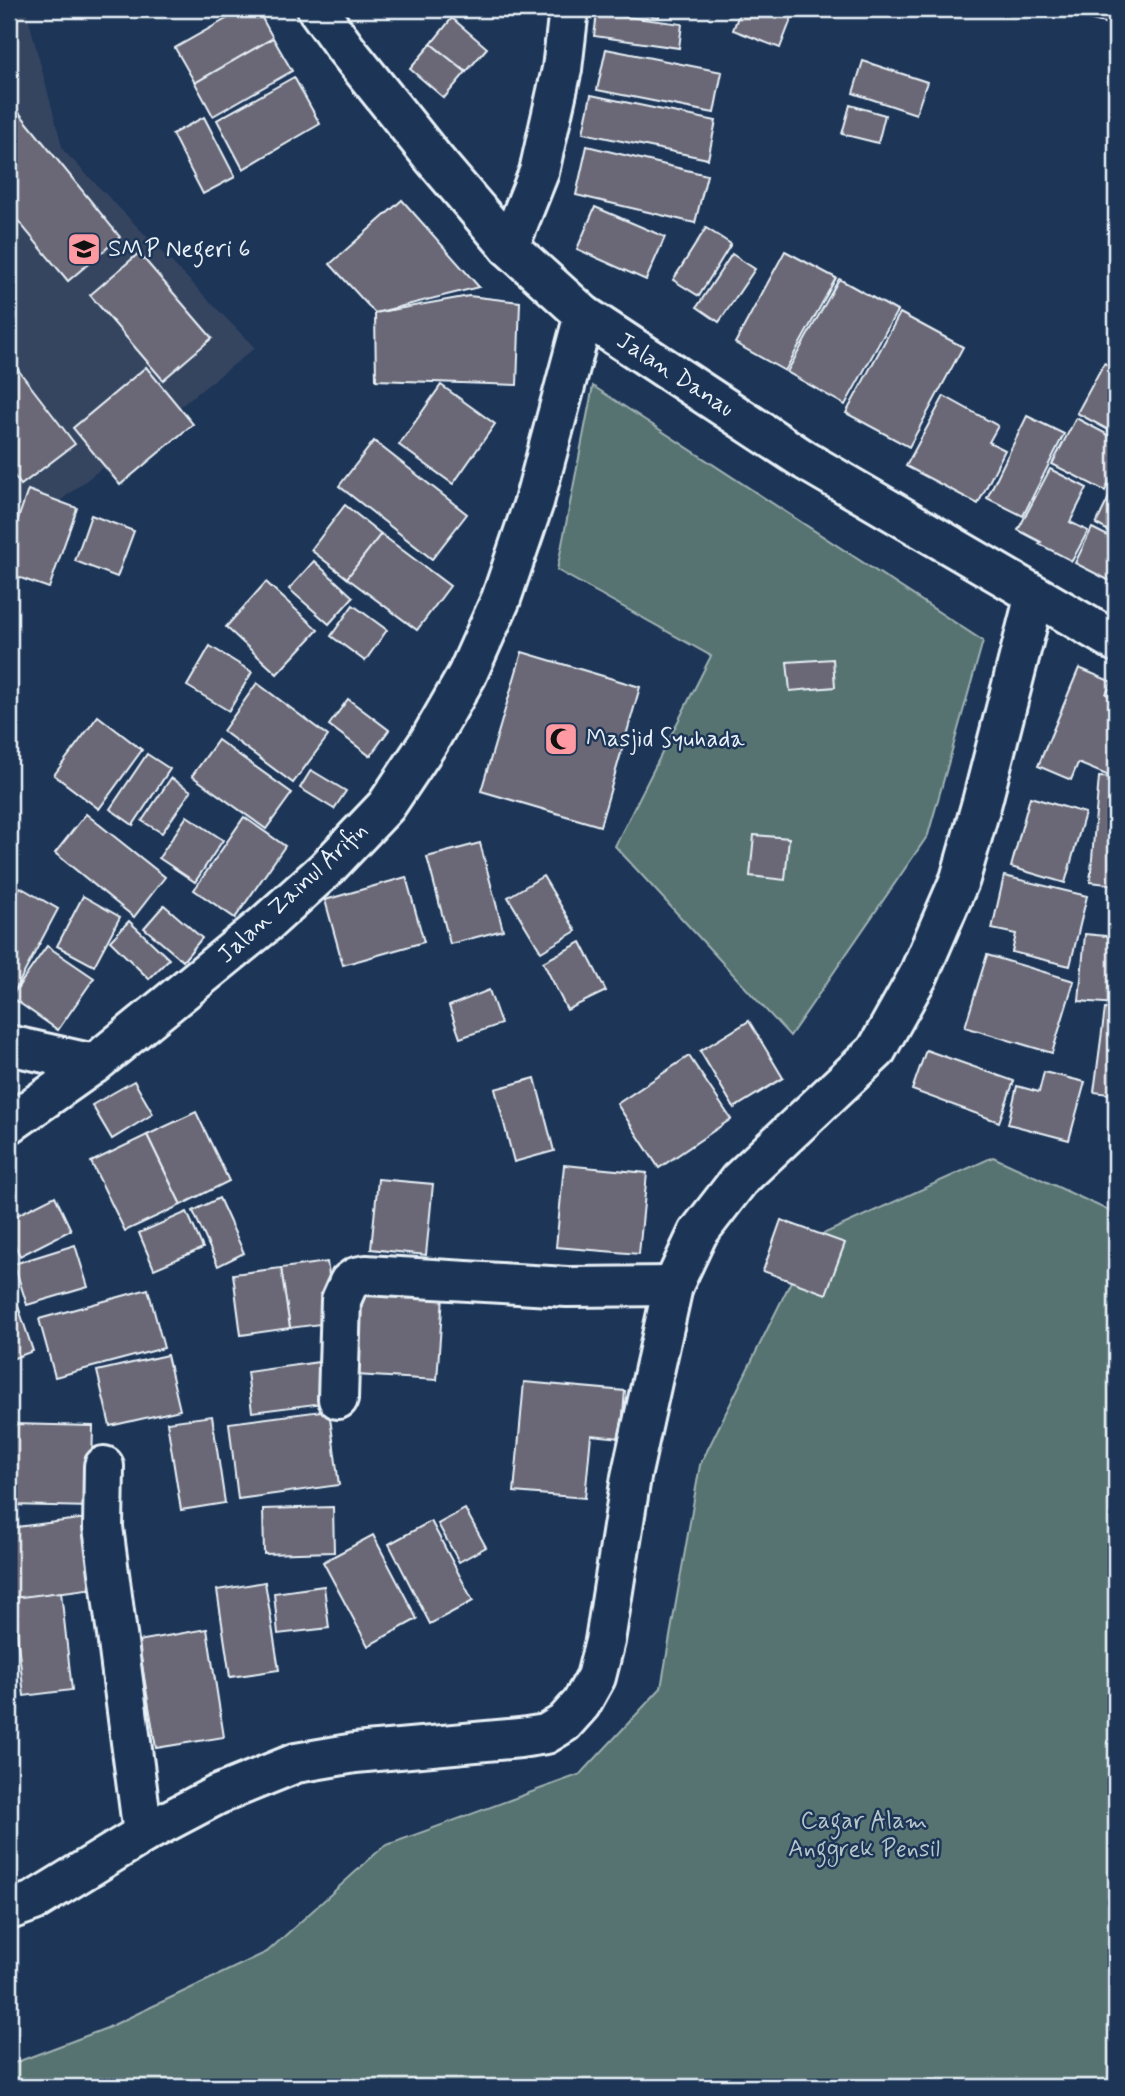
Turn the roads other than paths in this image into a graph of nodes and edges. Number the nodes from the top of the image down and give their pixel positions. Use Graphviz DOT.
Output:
graph roads {
  1 [pos="317,9"];
  2 [pos="569,9"];
  3 [pos="509,247"];
  4 [pos="584,315"];
  5 [pos="1035,595"];
  6 [pos="1116,642"];
  7 [pos="9,1045"];
  8 [pos="94,1064"];
  9 [pos="9,1125"];
  10 [pos="673,1286"];
  11 [pos="338,1399"];
  12 [pos="104,1466"];
  13 [pos="143,1834"];
  14 [pos="9,1910"];
  1 -- 3 [label="street, Jalan Danau"];
  2 -- 3 [label="street"];
  3 -- 4 [label="street, Jalan Danau"];
  4 -- 5 [label="street, Jalan Danau"];
  4 -- 8 [label="street, Jalan Zainul Arifin"];
  5 -- 6 [label="street, Jalan Danau"];
  5 -- 10 [label="street"];
  7 -- 8 [label="street"];
  8 -- 9 [label="street, Jalan Zainul Arifin"];
  10 -- 11 [label="street"];
  10 -- 13 [label="street"];
  12 -- 13 [label="street"];
  13 -- 14 [label="street"];
}
